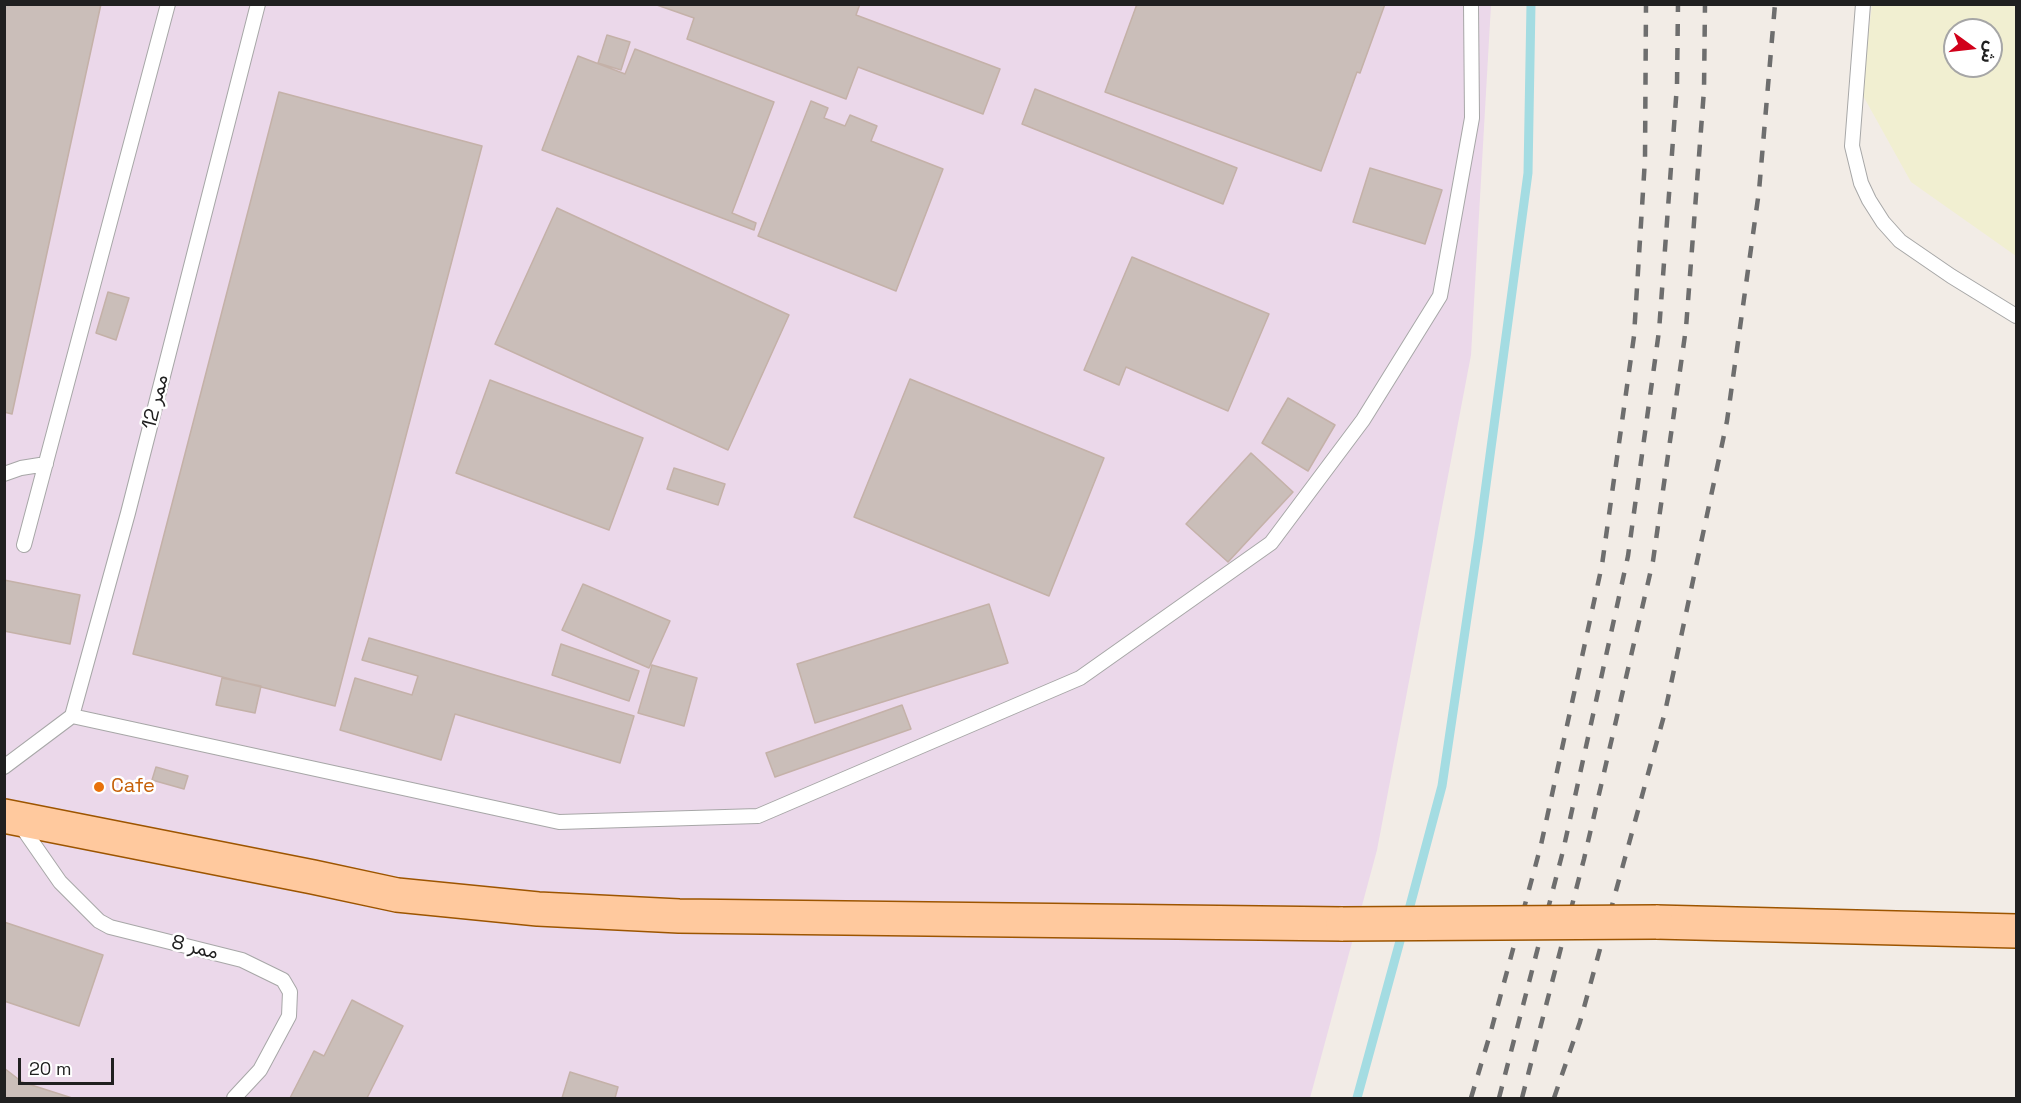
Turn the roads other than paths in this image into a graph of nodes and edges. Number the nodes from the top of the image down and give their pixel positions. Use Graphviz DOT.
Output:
graph roads {
  1 [pos="168,4"];
  2 [pos="258,4"];
  3 [pos="1471,4"];
  4 [pos="1863,4"];
  5 [pos="2016,316"];
  6 [pos="46,464"];
  7 [pos="4,474"];
  8 [pos="24,545"];
  9 [pos="72,716"];
  10 [pos="4,767"];
  11 [pos="10,818"];
  12 [pos="2016,931"];
  13 [pos="234,1098"];
  1 -- 6 [label="lane"];
  2 -- 9 [label="lane, ممر 12"];
  3 -- 9 [label="lane"];
  4 -- 5 [label="lane"];
  6 -- 7 [label="lane"];
  6 -- 8 [label="lane"];
  9 -- 10 [label="lane"];
  11 -- 12 [label="main road, bridge"];
  11 -- 13 [label="lane, ممر 8"];
}
